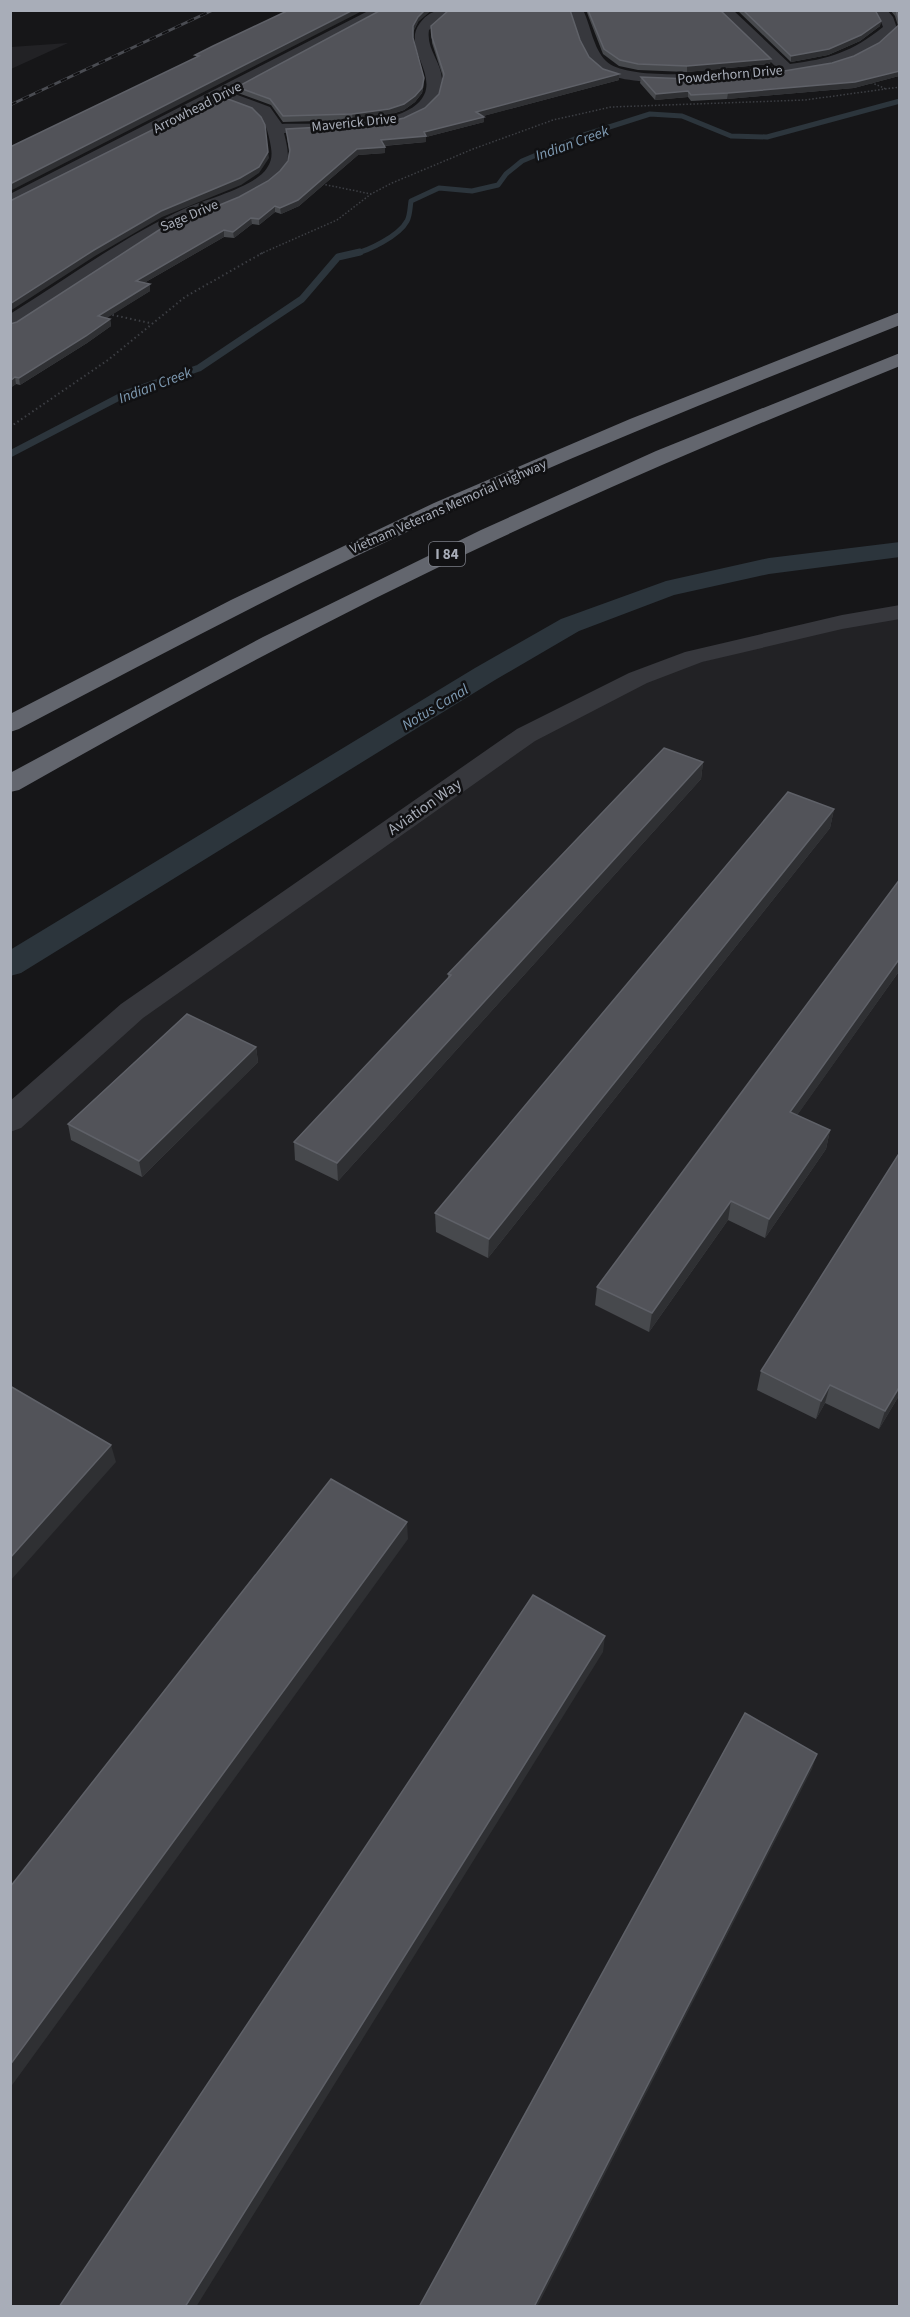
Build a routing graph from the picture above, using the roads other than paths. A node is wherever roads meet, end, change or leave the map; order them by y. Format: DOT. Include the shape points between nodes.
graph roads {
  1 [pos="382,10"];
  2 [pos="445,10"];
  3 [pos="576,10"];
  4 [pos="724,10"];
  5 [pos="878,10"];
  6 [pos="786,69"];
  7 [pos="222,94"];
  8 [pos="276,129"];
  9 [pos="10,201"];
  10 [pos="900,318"];
  11 [pos="10,323"];
  12 [pos="900,358"];
  13 [pos="900,612"];
  14 [pos="10,724"];
  15 [pos="10,784"];
  16 [pos="10,1120"];
  1 -- 7 [label="street, Arrowhead Drive"];
  2 -- 8 [label="street, Maverick Drive" via="421,32 420,45 436,79 431,96 420,109 400,119"];
  3 -- 6 [label="street, Powderhorn Drive" via="590,46 606,69 620,76 671,80"];
  4 -- 6 [label="street"];
  5 -- 6 [label="street, Powderhorn Drive" via="890,28 871,44 849,57"];
  7 -- 8 [label="street" via="264,110"];
  7 -- 9 [label="street, Arrowhead Drive"];
  8 -- 11 [label="street, Sage Drive" via="281,157 273,173 244,192 154,230"];
  10 -- 14 [label="highway, Vietnam Veterans Memorial Highway" via="609,434 379,536"];
  12 -- 15 [label="highway, I 84" via="702,438 430,562 159,701"];
  13 -- 16 [label="street, Aviation Way" via="821,626 694,657 638,678 526,735 132,1011"];
}
